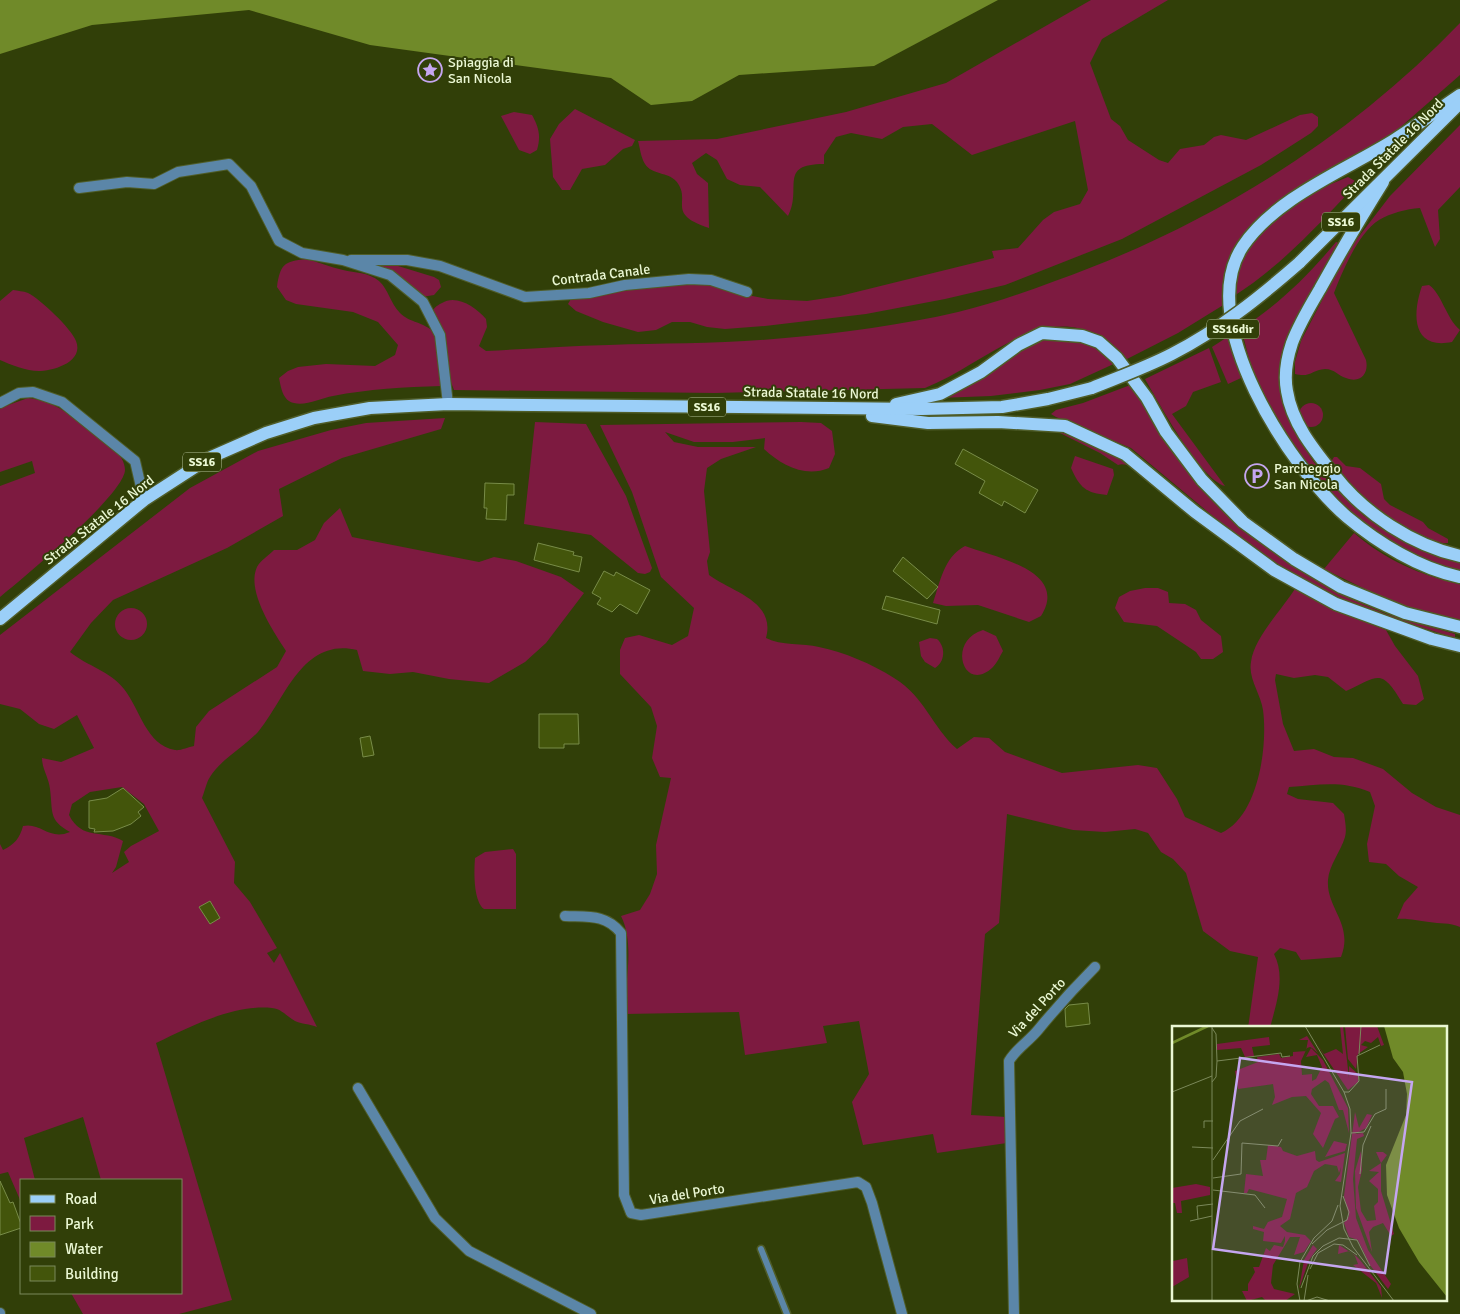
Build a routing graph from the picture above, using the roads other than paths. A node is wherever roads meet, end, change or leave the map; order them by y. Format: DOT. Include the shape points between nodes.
graph roads {
  1 [pos="1460,96"];
  2 [pos="1460,103"];
  3 [pos="1383,182"];
  4 [pos="79,188"];
  5 [pos="343,260"];
  6 [pos="747,292"];
  7 [pos="0,403"];
  8 [pos="448,404"];
  9 [pos="815,408"];
  10 [pos="873,409"];
  11 [pos="144,500"];
  12 [pos="1460,556"];
  13 [pos="1460,577"];
  14 [pos="0,619"];
  15 [pos="1460,627"];
  16 [pos="1460,646"];
  17 [pos="565,916"];
  18 [pos="1095,966"];
  19 [pos="358,1088"];
  20 [pos="761,1249"];
  21 [pos="591,1314"];
  22 [pos="787,1314"];
  23 [pos="902,1314"];
  24 [pos="1014,1314"];
  1 -- 13 [label="main road, SS16dir" via="1394,140 1289,202 1265,222 1243,246 1230,272 1228,296 1235,340 1250,380 1279,434 1323,494 1371,535 1409,558 1444,574"];
  2 -- 3 [label="main road, Strada Statale 16 Nord / SS16"];
  3 -- 10 [label="main road, Strada Statale 16 Nord / SS16, bridge" via="1300,263 1254,302 1171,354 1092,388 1048,400 1002,407"];
  3 -- 12 [label="main road" via="1292,342 1286,368 1286,391 1293,413 1310,444 1361,504 1380,520 1418,540"];
  4 -- 5 [label="street, Contrada Canale" via="127,182 154,184 178,172 229,164 251,186 279,241 302,253"];
  5 -- 6 [label="street, Contrada Canale" via="408,260 440,266 525,297 589,293 625,285 689,279 711,280"];
  5 -- 8 [label="street, Contrada Canale" via="390,275 423,302 440,335"];
  7 -- 11 [label="street" via="19,393 33,392 62,402 135,461"];
  8 -- 9 [label="main road, Strada Statale 16 Nord / SS16"];
  8 -- 11 [label="main road, Strada Statale 16 Nord / SS16" via="370,408 304,421 208,458"];
  9 -- 10 [label="main road, Strada Statale 16 Nord / SS16"];
  9 -- 16 [label="main road" via="928,423 998,422 1065,426 1125,454 1195,512 1282,574 1336,604"];
  10 -- 15 [label="main road" via="940,394 1042,333 1082,336 1099,342 1127,371 1202,480 1243,522 1341,588 1405,613"];
  11 -- 14 [label="main road, Strada Statale 16 Nord / SS16"];
  17 -- 23 [label="street, Via del Porto" via="603,918 613,923 621,933 624,1195 631,1213 641,1215 858,1182 866,1186"];
  18 -- 24 [label="street, Via del Porto" via="1009,1062"];
  19 -- 21 [label="street" via="435,1218 451,1236 469,1251"];
  20 -- 22 [label="lane"];
}
